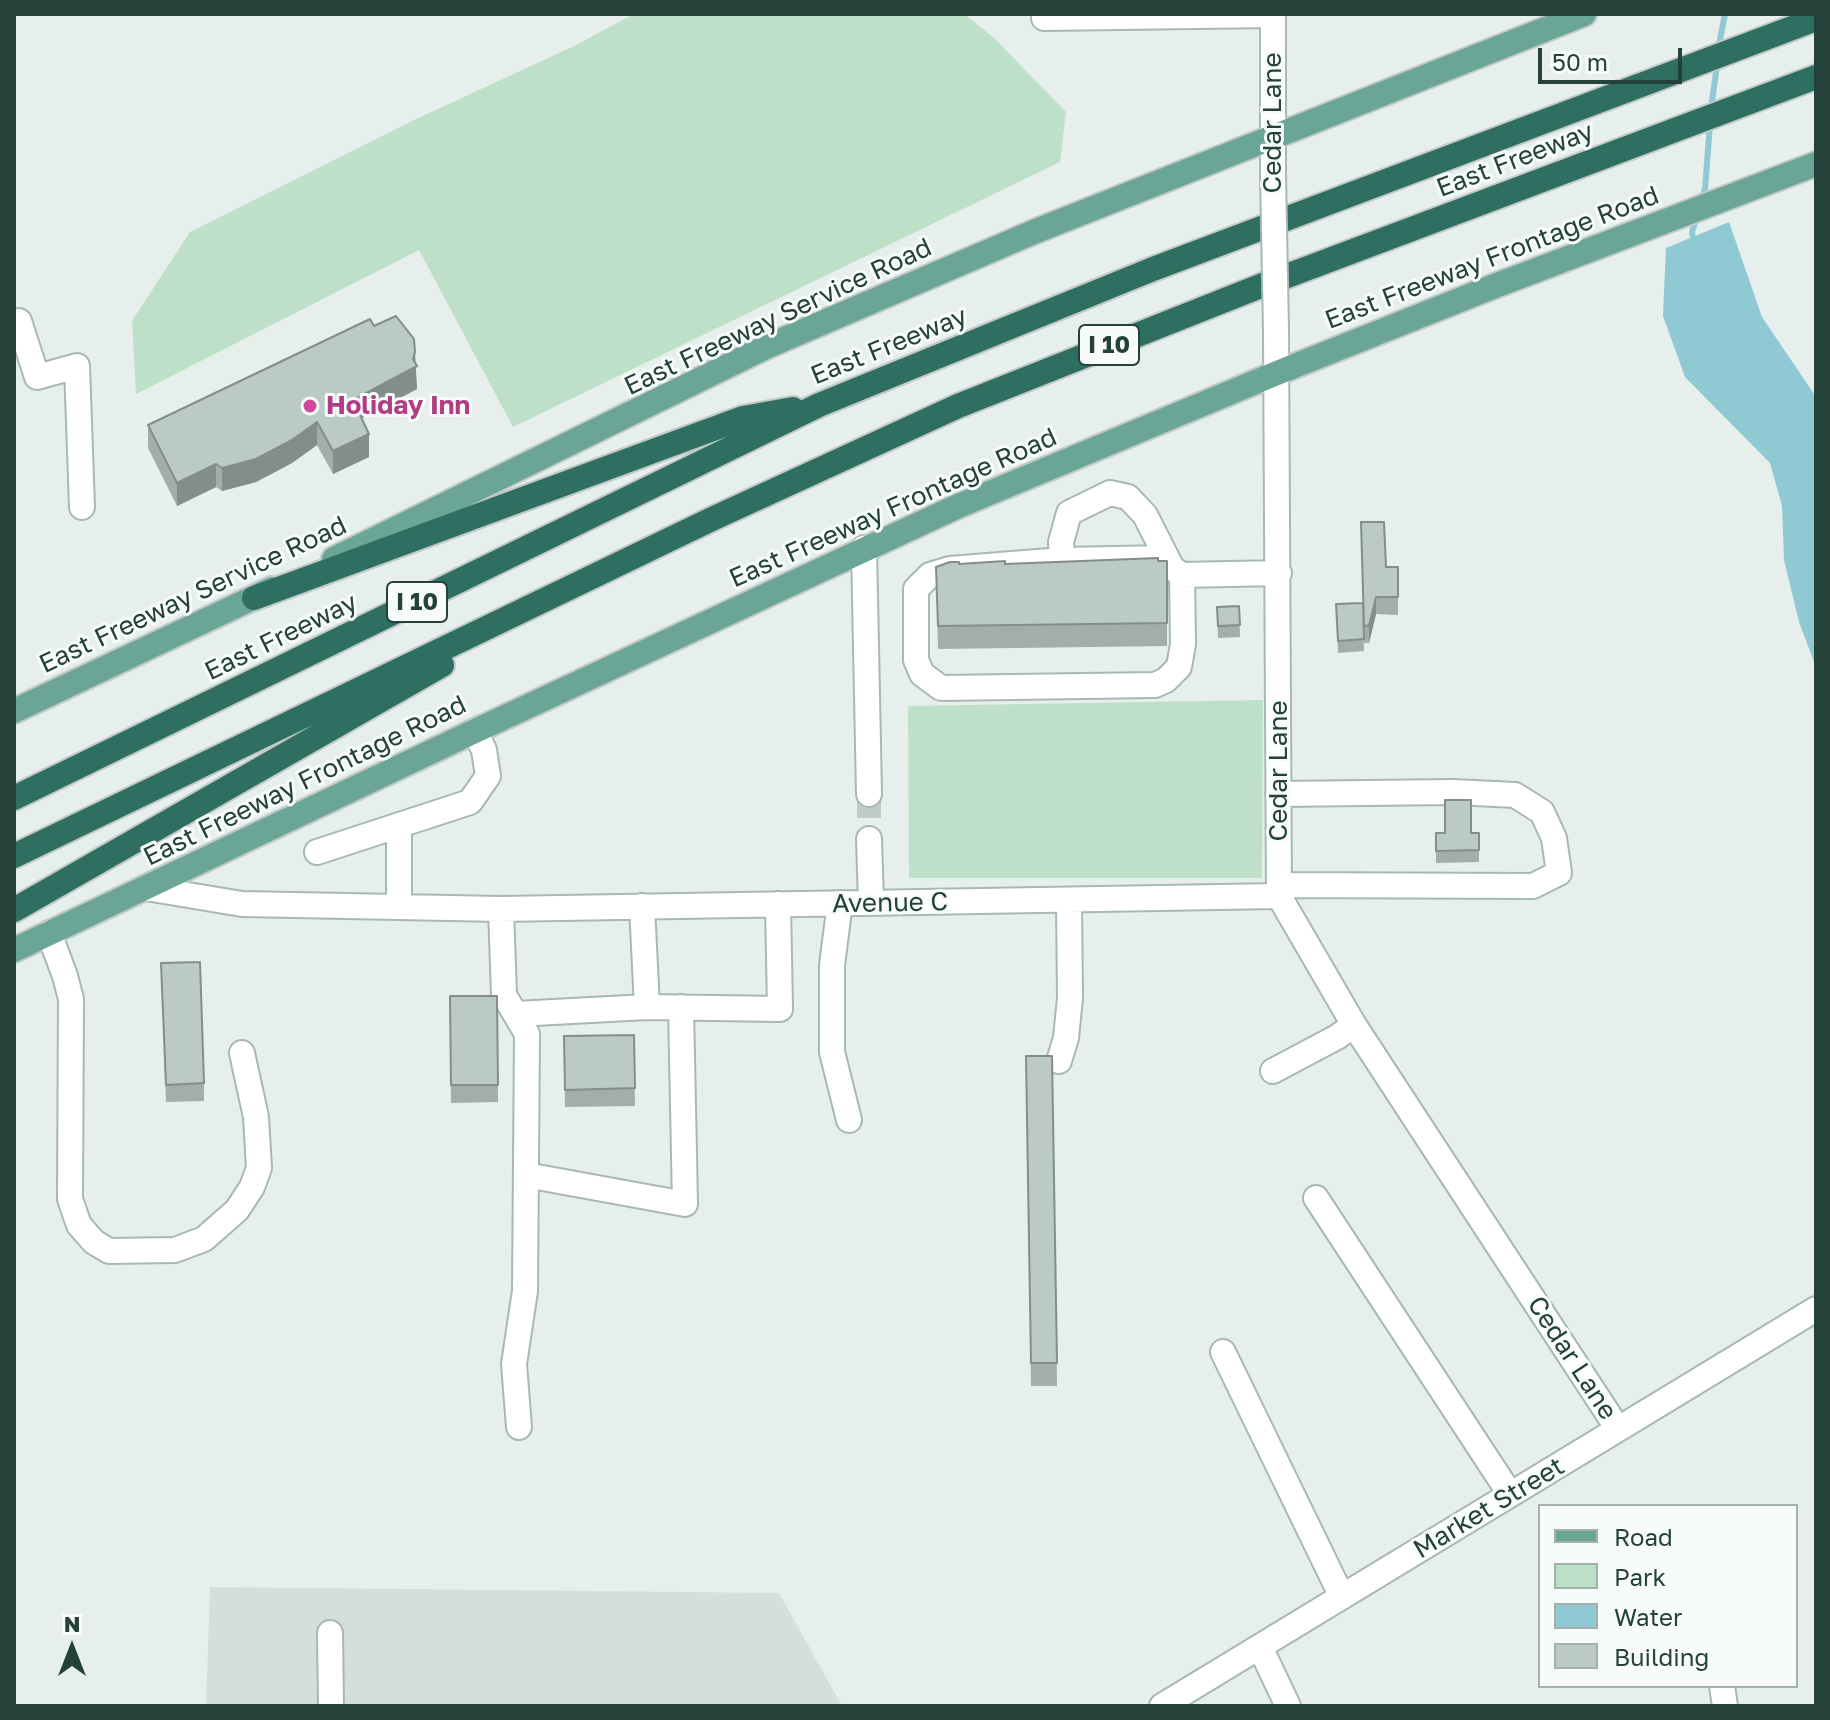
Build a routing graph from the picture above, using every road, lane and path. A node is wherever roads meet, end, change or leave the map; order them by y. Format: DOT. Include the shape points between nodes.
graph roads {
  1 [pos="1273,14"];
  2 [pos="1584,14"];
  3 [pos="1044,18"];
  4 [pos="1816,19"];
  5 [pos="1816,77"];
  6 [pos="1275,138"];
  7 [pos="1816,164"];
  8 [pos="14,322"];
  9 [pos="1277,373"];
  10 [pos="819,405"];
  11 [pos="82,507"];
  12 [pos="864,548"];
  13 [pos="1062,560"];
  14 [pos="1174,566"];
  15 [pos="1279,573"];
  16 [pos="589,578"];
  17 [pos="254,598"];
  18 [pos="14,711"];
  19 [pos="475,731"];
  20 [pos="869,794"];
  21 [pos="1278,794"];
  22 [pos="14,798"];
  23 [pos="399,825"];
  24 [pos="869,839"];
  25 [pos="317,852"];
  26 [pos="14,856"];
  27 [pos="146,888"];
  28 [pos="1279,890"];
  29 [pos="1069,900"];
  30 [pos="840,903"];
  31 [pos="871,903"];
  32 [pos="778,904"];
  33 [pos="642,906"];
  34 [pos="399,907"];
  35 [pos="501,909"];
  36 [pos="14,910"];
  37 [pos="49,933"];
  38 [pos="14,950"];
  39 [pos="647,1007"];
  40 [pos="681,1007"];
  41 [pos="516,1014"];
  42 [pos="1354,1025"];
  43 [pos="242,1053"];
  44 [pos="1059,1061"];
  45 [pos="1273,1071"];
  46 [pos="849,1120"];
  47 [pos="526,1175"];
  48 [pos="1316,1198"];
  49 [pos="1816,1309"];
  50 [pos="1223,1352"];
  51 [pos="519,1427"];
  52 [pos="1618,1429"];
  53 [pos="1510,1494"];
  54 [pos="1342,1597"];
  55 [pos="330,1633"];
  56 [pos="1260,1647"];
  57 [pos="331,1706"];
  58 [pos="1162,1706"];
  59 [pos="1288,1706"];
  1 -- 3 [label="street"];
  1 -- 6 [label="street, Cedar Lane"];
  2 -- 6 [label="main road, East Freeway Service Road"];
  4 -- 10 [label="highway, East Freeway / I 10" via="1153,269"];
  5 -- 16 [label="highway, East Freeway / I 10" via="958,406"];
  6 -- 9 [label="street, Cedar Lane, bridge"];
  6 -- 17 [label="main road, East Freeway Service Road" via="1036,231 766,347"];
  7 -- 9 [label="main road, East Freeway Frontage Road"];
  8 -- 11 [label="street" via="19,321 37,377 77,366"];
  9 -- 12 [label="main road, East Freeway Frontage Road"];
  9 -- 15 [label="street, Cedar Lane"];
  10 -- 17 [label="highway" via="743,418"];
  10 -- 22 [label="highway, East Freeway / I 10"];
  12 -- 19 [label="main road, East Freeway Frontage Road"];
  12 -- 20 [label="street"];
  13 -- 14 [label="street"];
  13 -- 14 [label="street" via="1069,513 1110,493 1128,497 1145,515"];
  13 -- 14 [label="street" via="930,575 916,589 916,660 922,674 941,688 1155,685 1179,667 1183,644"];
  14 -- 15 [label="street"];
  15 -- 21 [label="street, Cedar Lane"];
  16 -- 26 [label="highway, East Freeway / I 10"];
  16 -- 36 [label="highway"];
  17 -- 18 [label="main road, East Freeway Service Road"];
  19 -- 23 [label="street" via="488,776 470,802"];
  19 -- 27 [label="main road, East Freeway Frontage Road"];
  21 -- 28 [label="street, Cedar Lane"];
  21 -- 28 [label="street, Avenue C" via="1515,795 1542,812 1554,838 1559,873 1533,886"];
  23 -- 25 [label="street"];
  23 -- 34 [label="street"];
  24 -- 31 [label="street"];
  27 -- 34 [label="street, Avenue C" via="227,903"];
  27 -- 37 [label="main road, East Freeway Frontage Road"];
  28 -- 29 [label="street, Avenue C"];
  28 -- 42 [label="street, Cedar Lane"];
  29 -- 31 [label="street, Avenue C"];
  29 -- 44 [label="street" via="1070,998"];
  30 -- 31 [label="street, Avenue C"];
  30 -- 32 [label="street, Avenue C"];
  30 -- 46 [label="street" via="832,965 832,1052"];
  32 -- 33 [label="street, Avenue C"];
  32 -- 40 [label="street" via="780,1009"];
  33 -- 35 [label="street, Avenue C"];
  33 -- 39 [label="street"];
  34 -- 35 [label="street, Avenue C"];
  35 -- 41 [label="street" via="504,995"];
  37 -- 38 [label="main road, East Freeway Frontage Road"];
  37 -- 43 [label="street" via="71,999 70,1199 79,1225 94,1242 109,1251 175,1250 204,1239 237,1210 259,1168 256,1117"];
  39 -- 40 [label="street"];
  39 -- 41 [label="street"];
  40 -- 47 [label="street" via="685,1204"];
  41 -- 47 [label="street" via="527,1034"];
  42 -- 45 [label="street"];
  42 -- 52 [label="street, Cedar Lane"];
  47 -- 51 [label="street" via="525,1291 514,1364"];
  48 -- 53 [label="street"];
  49 -- 52 [label="street, Market Street"];
  50 -- 54 [label="street"];
  52 -- 53 [label="street, Market Street"];
  53 -- 54 [label="street, Market Street"];
  54 -- 56 [label="street, Market Street"];
  55 -- 57 [label="street"];
  56 -- 58 [label="street, Market Street"];
  56 -- 59 [label="street"];
}
